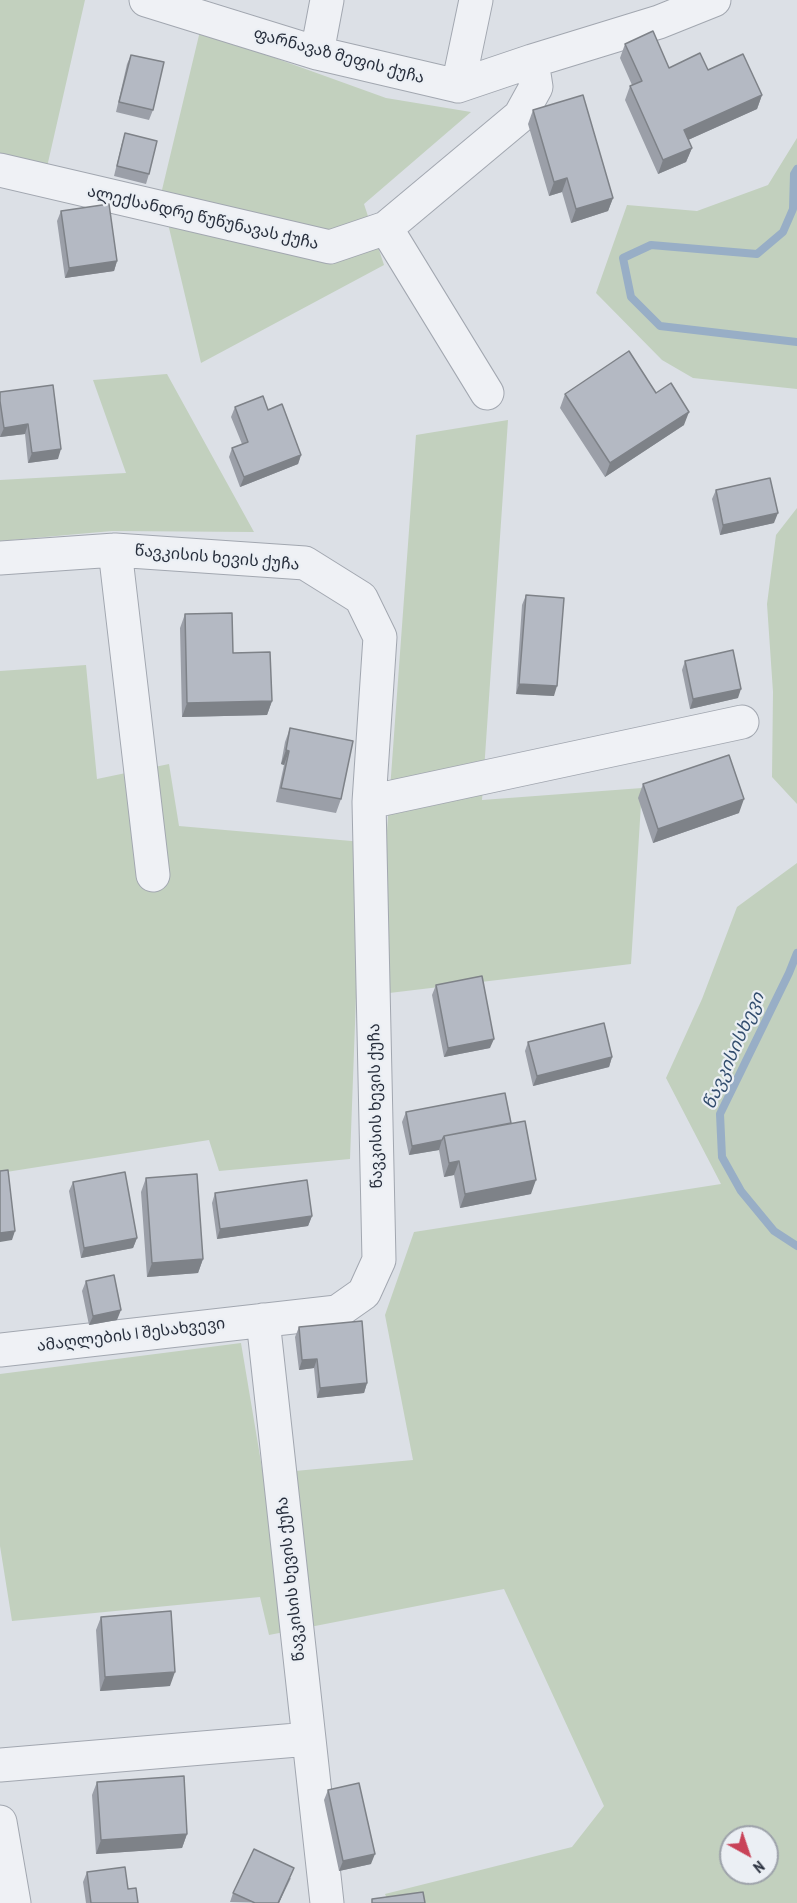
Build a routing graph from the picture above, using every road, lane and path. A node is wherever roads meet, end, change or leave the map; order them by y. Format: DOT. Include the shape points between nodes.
graph roads {
  1 [pos="146,0"];
  2 [pos="327,0"];
  3 [pos="476,0"];
  4 [pos="714,0"];
  5 [pos="317,52"];
  6 [pos="532,61"];
  7 [pos="458,87"];
  8 [pos="0,170"];
  9 [pos="386,228"];
  10 [pos="487,393"];
  11 [pos="115,550"];
  12 [pos="0,558"];
  13 [pos="742,722"];
  14 [pos="369,802"];
  15 [pos="153,875"];
  16 [pos="262,1320"];
  17 [pos="0,1350"];
  18 [pos="309,1739"];
  19 [pos="0,1765"];
  20 [pos="0,1822"];
  21 [pos="14,1903"];
  22 [pos="327,1903"];
  1 -- 5 [label="street, ფარნავაზ მეფის ქუჩა"];
  2 -- 5 [label="street"];
  3 -- 7 [label="street"];
  4 -- 6 [label="street" via="659,22"];
  5 -- 7 [label="street, ფარნავაზ მეფის ქუჩა"];
  6 -- 7 [label="street"];
  6 -- 9 [label="street, ალექსანდრე წუწუნავას ქუჩა" via="536,87 520,116"];
  8 -- 9 [label="street, ალექსანდრე წუწუნავას ქუჩა" via="330,247"];
  9 -- 10 [label="street"];
  11 -- 12 [label="street, წავკისის ხევის ქუჩა"];
  11 -- 14 [label="street, წავკისის ხევის ქუჩა" via="304,563 361,598 380,637"];
  11 -- 15 [label="street"];
  13 -- 14 [label="street"];
  14 -- 16 [label="street, წავკისის ხევის ქუჩა" via="379,1260 364,1293 337,1311"];
  16 -- 17 [label="street, ამაღლების I შესახვევი"];
  16 -- 18 [label="street, წავკისის ხევის ქუჩა"];
  18 -- 19 [label="street"];
  18 -- 22 [label="street, წავკისის ხევის ქუჩა"];
  20 -- 21 [label="street"];
}
